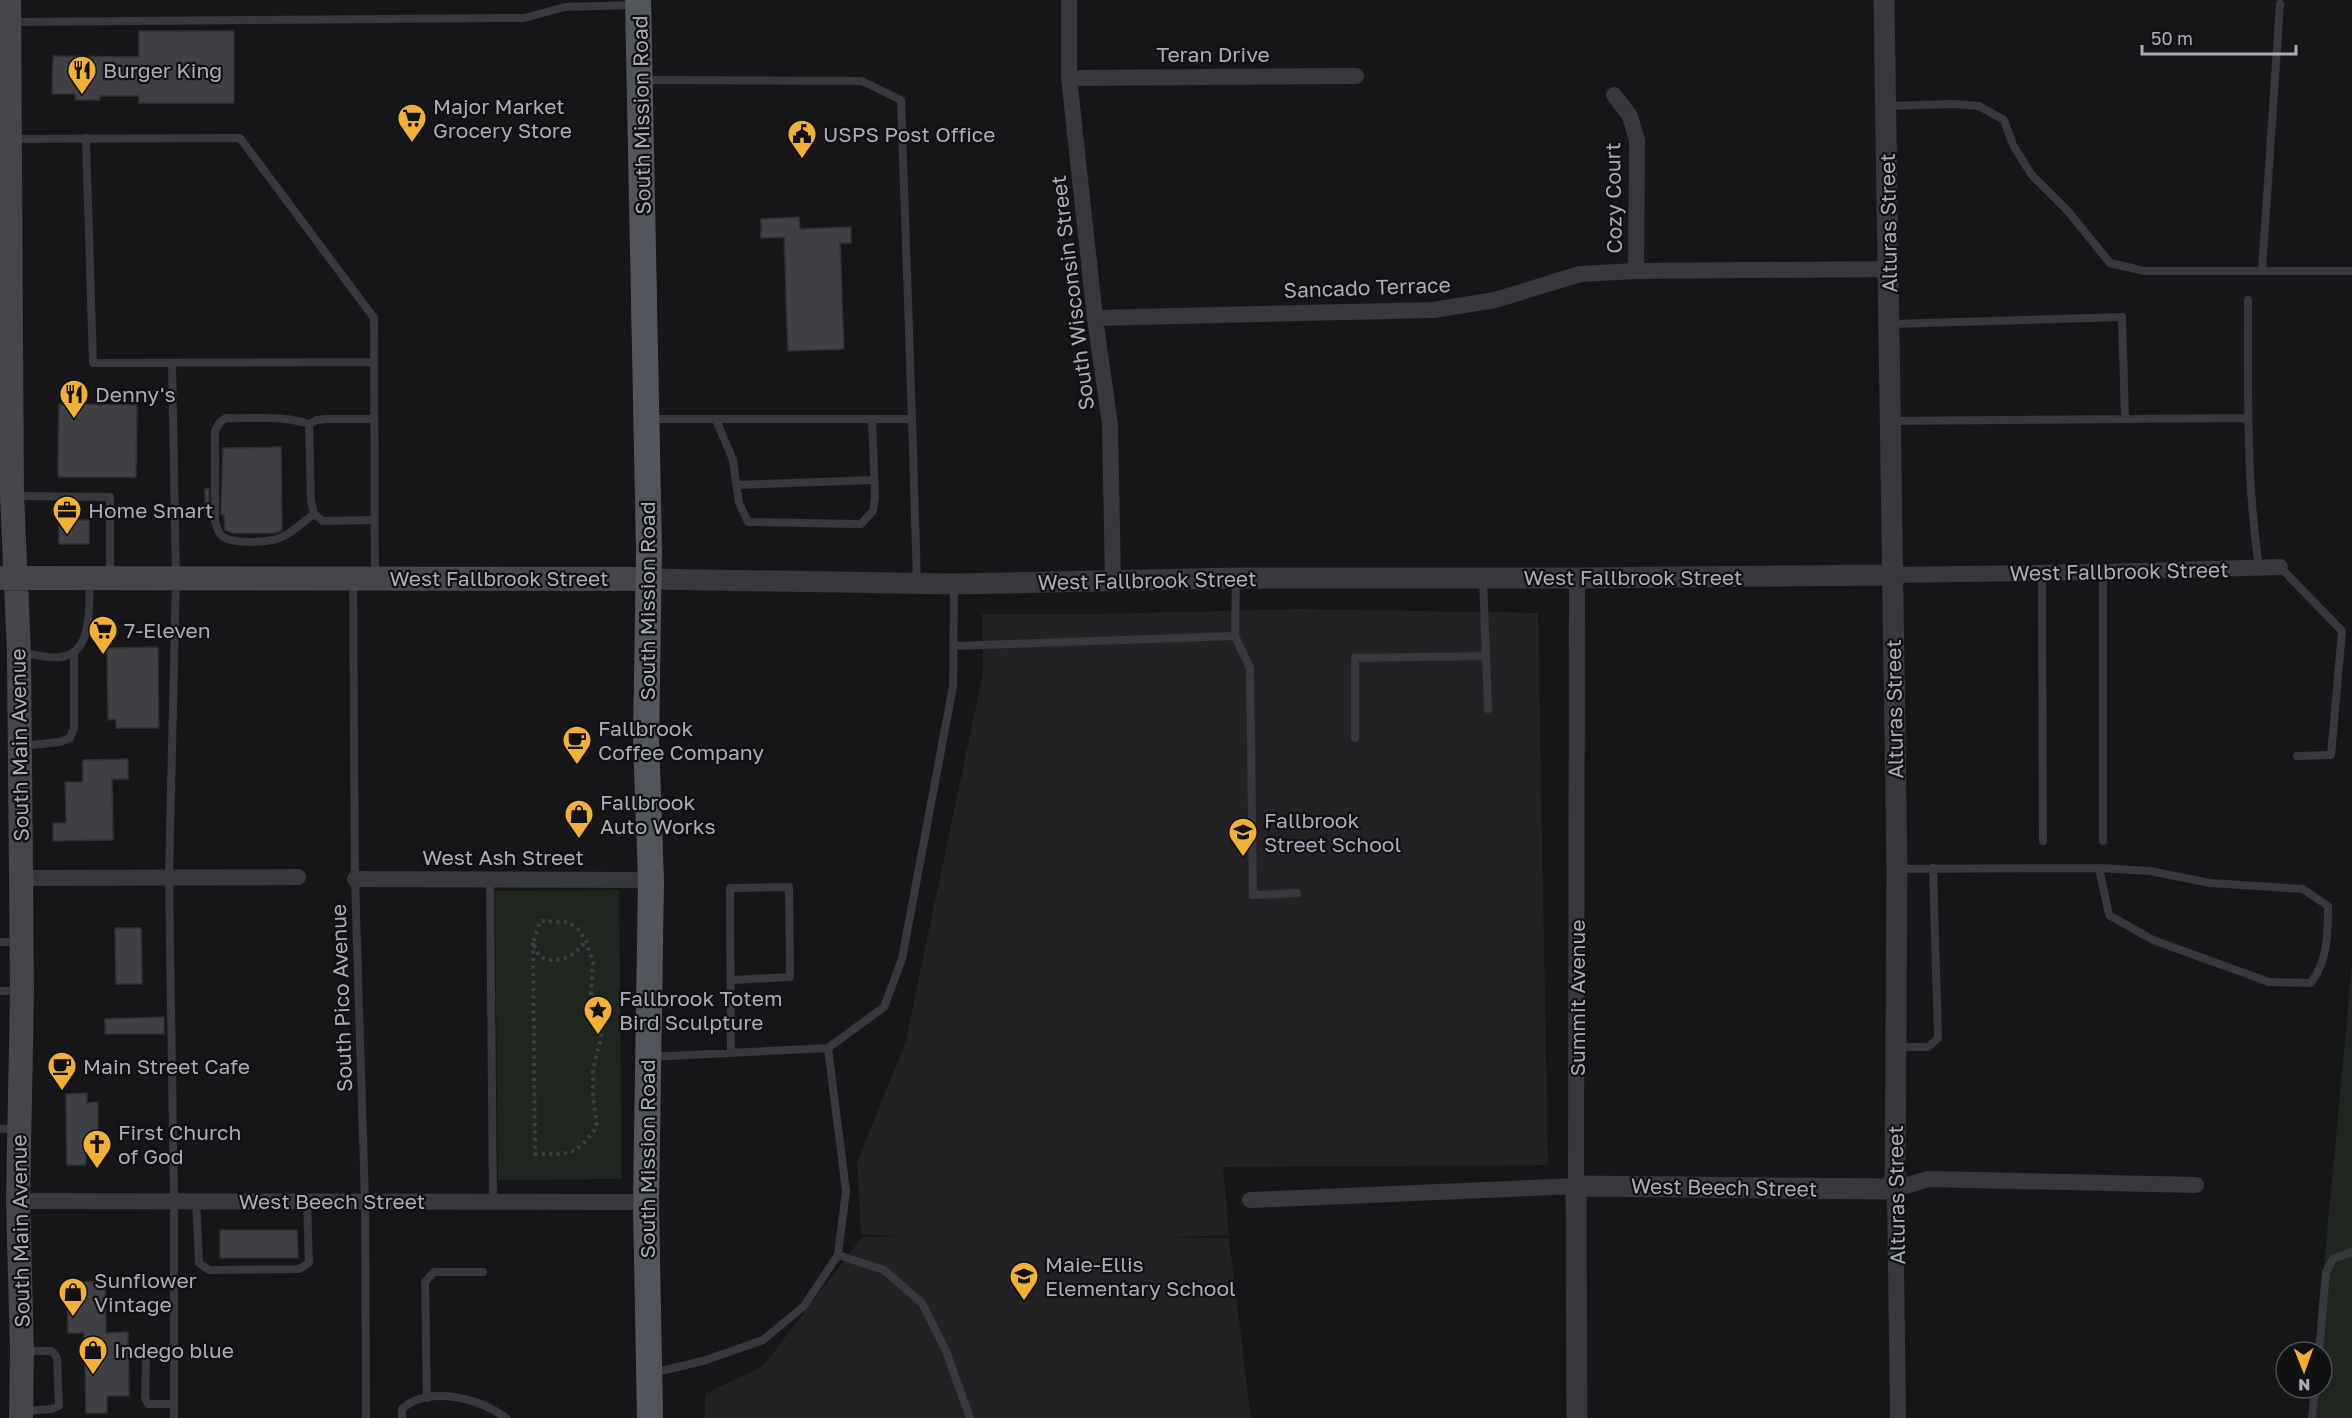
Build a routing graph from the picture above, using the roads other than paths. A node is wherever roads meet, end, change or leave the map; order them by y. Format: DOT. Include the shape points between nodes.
graph roads {
  1 [pos="1069,0"];
  2 [pos="1884,0"];
  3 [pos="638,2"];
  4 [pos="2280,4"];
  5 [pos="6,15"];
  6 [pos="1356,76"];
  7 [pos="1069,78"];
  8 [pos="640,80"];
  9 [pos="4,95"];
  10 [pos="1614,95"];
  11 [pos="1886,105"];
  12 [pos="86,138"];
  13 [pos="9,139"];
  14 [pos="5,269"];
  15 [pos="1889,269"];
  16 [pos="1636,271"];
  17 [pos="2262,271"];
  18 [pos="2352,271"];
  19 [pos="2248,300"];
  20 [pos="1095,318"];
  21 [pos="1890,324"];
  22 [pos="374,362"];
  23 [pos="172,363"];
  24 [pos="6,383"];
  25 [pos="2125,418"];
  26 [pos="2248,418"];
  27 [pos="374,419"];
  28 [pos="647,419"];
  29 [pos="872,419"];
  30 [pos="912,419"];
  31 [pos="716,420"];
  32 [pos="1891,421"];
  33 [pos="309,424"];
  34 [pos="6,427"];
  35 [pos="874,480"];
  36 [pos="736,485"];
  37 [pos="8,503"];
  38 [pos="314,514"];
  39 [pos="374,520"];
  40 [pos="2259,567"];
  41 [pos="2280,567"];
  42 [pos="2103,572"];
  43 [pos="2042,573"];
  44 [pos="1892,575"];
  45 [pos="7,578"];
  46 [pos="100,578"];
  47 [pos="176,578"];
  48 [pos="364,578"];
  49 [pos="1236,578"];
  50 [pos="1483,578"];
  51 [pos="1577,578"];
  52 [pos="648,579"];
  53 [pos="1113,581"];
  54 [pos="917,583"];
  55 [pos="954,584"];
  56 [pos="1235,636"];
  57 [pos="954,646"];
  58 [pos="19,652"];
  59 [pos="74,653"];
  60 [pos="1486,656"];
  61 [pos="1488,709"];
  62 [pos="1355,738"];
  63 [pos="20,746"];
  64 [pos="2297,756"];
  65 [pos="2043,841"];
  66 [pos="2103,841"];
  67 [pos="1933,868"];
  68 [pos="2099,868"];
  69 [pos="1897,869"];
  70 [pos="169,876"];
  71 [pos="298,877"];
  72 [pos="21,878"];
  73 [pos="355,879"];
  74 [pos="489,879"];
  75 [pos="651,880"];
  76 [pos="1297,893"];
  77 [pos="11,942"];
  78 [pos="732,980"];
  79 [pos="11,991"];
  80 [pos="1894,1047"];
  81 [pos="828,1048"];
  82 [pos="731,1053"];
  83 [pos="647,1057"];
  84 [pos="9,1129"];
  85 [pos="2196,1185"];
  86 [pos="1576,1186"];
  87 [pos="1895,1189"];
  88 [pos="174,1200"];
  89 [pos="196,1200"];
  90 [pos="1250,1200"];
  91 [pos="18,1201"];
  92 [pos="307,1201"];
  93 [pos="364,1201"];
  94 [pos="493,1201"];
  95 [pos="646,1202"];
  96 [pos="2352,1252"];
  97 [pos="838,1255"];
  98 [pos="483,1272"];
  99 [pos="2320,1340"];
  100 [pos="22,1351"];
  101 [pos="146,1360"];
  102 [pos="649,1374"];
  103 [pos="427,1398"];
  104 [pos="2314,1400"];
  105 [pos="174,1404"];
  106 [pos="21,1415"];
  107 [pos="174,1418"];
  108 [pos="366,1418"];
  109 [pos="402,1418"];
  110 [pos="506,1418"];
  111 [pos="650,1418"];
  112 [pos="970,1418"];
  113 [pos="1577,1418"];
  114 [pos="1898,1418"];
  115 [pos="2312,1418"];
  1 -- 7 [label="street, South Wisconsin Street"];
  2 -- 11 [label="street, Alturas Street"];
  3 -- 5 [label="lane" via="565,7 524,18"];
  3 -- 8 [label="main road, South Mission Road"];
  4 -- 17 [label="lane"];
  5 -- 9 [label="main road, South Main Avenue"];
  6 -- 7 [label="street, Teran Drive"];
  7 -- 20 [label="street, South Wisconsin Street"];
  8 -- 28 [label="main road, South Mission Road"];
  8 -- 30 [label="lane" via="862,81 901,100"];
  9 -- 13 [label="main road, South Main Avenue"];
  10 -- 16 [label="street, Cozy Court" via="1630,117 1637,140"];
  11 -- 15 [label="street, Alturas Street"];
  11 -- 17 [label="lane" via="1979,106 2004,120 2013,145 2031,174 2067,210 2110,263 2144,271"];
  12 -- 13 [label="lane"];
  12 -- 22 [label="lane, South Pico Avenue" via="240,138 374,318"];
  12 -- 23 [label="lane" via="93,363"];
  13 -- 14 [label="main road, South Main Avenue"];
  14 -- 24 [label="main road, South Main Avenue"];
  15 -- 16 [label="street, Sancado Terrace"];
  15 -- 21 [label="street, Alturas Street"];
  16 -- 20 [label="street, Sancado Terrace" via="1580,274 1495,300 1434,310"];
  17 -- 18 [label="lane"];
  19 -- 26 [label="lane"];
  20 -- 53 [label="street, South Wisconsin Street" via="1110,424"];
  21 -- 25 [label="lane" via="2122,317"];
  21 -- 32 [label="street, Alturas Street"];
  22 -- 23 [label="lane"];
  22 -- 27 [label="lane, South Pico Avenue"];
  23 -- 47 [label="lane"];
  24 -- 34 [label="main road, South Main Avenue"];
  25 -- 26 [label="lane"];
  25 -- 32 [label="lane"];
  26 -- 40 [label="lane" via="2253,530"];
  27 -- 33 [label="lane" via="325,419"];
  27 -- 39 [label="lane, South Pico Avenue"];
  28 -- 31 [label="lane"];
  28 -- 52 [label="main road, South Mission Road"];
  29 -- 30 [label="lane"];
  29 -- 31 [label="lane"];
  29 -- 35 [label="lane"];
  30 -- 54 [label="lane"];
  31 -- 36 [label="lane" via="733,460"];
  32 -- 44 [label="street, Alturas Street"];
  33 -- 38 [label="lane"];
  33 -- 38 [label="lane" via="278,419 226,418 220,422 215,431 215,522 219,534 226,538 241,542 274,541"];
  34 -- 37 [label="main road, South Main Avenue"];
  35 -- 36 [label="lane"];
  35 -- 36 [label="lane" via="873,511 861,524 748,522"];
  37 -- 45 [label="main road, South Main Avenue"];
  37 -- 46 [label="lane" via="110,497"];
  38 -- 39 [label="lane" via="323,521"];
  39 -- 48 [label="lane, South Pico Avenue"];
  40 -- 41 [label="street, West Fallbrook Street"];
  40 -- 42 [label="street, West Fallbrook Street"];
  41 -- 64 [label="lane" via="2342,631 2331,755"];
  42 -- 43 [label="street, West Fallbrook Street"];
  42 -- 66 [label="lane"];
  43 -- 44 [label="street, West Fallbrook Street"];
  43 -- 65 [label="lane"];
  44 -- 51 [label="street, West Fallbrook Street"];
  44 -- 69 [label="street, Alturas Street"];
  45 -- 46 [label="main road, West Fallbrook Street"];
  45 -- 58 [label="main road, South Main Avenue"];
  46 -- 47 [label="main road, West Fallbrook Street"];
  46 -- 59 [label="lane" via="82,644"];
  47 -- 48 [label="main road, West Fallbrook Street"];
  47 -- 70 [label="lane"];
  48 -- 52 [label="main road, West Fallbrook Street"];
  48 -- 73 [label="lane, South Pico Avenue"];
  49 -- 50 [label="street, West Fallbrook Street"];
  49 -- 53 [label="street, West Fallbrook Street"];
  49 -- 56 [label="lane"];
  50 -- 51 [label="street, West Fallbrook Street"];
  50 -- 60 [label="lane"];
  51 -- 86 [label="street, Summit Avenue"];
  52 -- 54 [label="street, West Fallbrook Street"];
  52 -- 75 [label="main road, South Mission Road" via="646,741"];
  53 -- 55 [label="street, West Fallbrook Street"];
  54 -- 55 [label="street, West Fallbrook Street"];
  55 -- 57 [label="lane"];
  56 -- 57 [label="lane"];
  56 -- 76 [label="lane" via="1250,668 1254,894"];
  57 -- 81 [label="lane" via="953,686 902,959 885,1007"];
  58 -- 59 [label="lane" via="61,657"];
  58 -- 63 [label="main road, South Main Avenue"];
  59 -- 63 [label="lane" via="74,728 70,738"];
  60 -- 61 [label="lane"];
  60 -- 62 [label="lane" via="1355,658"];
  63 -- 72 [label="main road, South Main Avenue"];
  67 -- 68 [label="lane"];
  67 -- 69 [label="lane"];
  67 -- 80 [label="lane" via="1938,1038 1928,1047"];
  68 -- 68 [label="lane" via="2109,915 2153,940 2269,982 2311,983 2321,969 2328,939 2328,906 2303,889 2210,883 2150,871"];
  69 -- 80 [label="street, Alturas Street"];
  70 -- 71 [label="street"];
  70 -- 72 [label="street"];
  70 -- 88 [label="lane"];
  72 -- 77 [label="main road, South Main Avenue"];
  73 -- 74 [label="street, West Ash Street"];
  73 -- 93 [label="lane, South Pico Avenue"];
  74 -- 75 [label="street, West Ash Street"];
  74 -- 94 [label="lane"];
  75 -- 83 [label="main road, South Mission Road"];
  77 -- 79 [label="main road, South Main Avenue"];
  78 -- 78 [label="lane" via="790,978 789,887 730,888"];
  78 -- 82 [label="lane"];
  79 -- 84 [label="main road, South Main Avenue"];
  80 -- 87 [label="street, Alturas Street"];
  81 -- 82 [label="lane"];
  81 -- 97 [label="lane" via="846,1191"];
  82 -- 83 [label="lane"];
  83 -- 95 [label="main road, South Mission Road"];
  84 -- 91 [label="main road, South Main Avenue"];
  85 -- 87 [label="street, West Beech Street" via="1928,1179"];
  86 -- 87 [label="street, West Beech Street"];
  86 -- 90 [label="street, West Beech Street"];
  86 -- 113 [label="street, Summit Avenue"];
  87 -- 114 [label="street, Alturas Street"];
  88 -- 89 [label="street, West Beech Street"];
  88 -- 91 [label="street, West Beech Street"];
  88 -- 105 [label="lane"];
  89 -- 92 [label="street, West Beech Street"];
  89 -- 92 [label="lane" via="199,1263 209,1270 299,1269 309,1263"];
  91 -- 100 [label="main road, South Main Avenue"];
  92 -- 93 [label="street, West Beech Street"];
  93 -- 94 [label="street, West Beech Street"];
  93 -- 108 [label="lane, South Pico Avenue"];
  94 -- 95 [label="street, West Beech Street"];
  95 -- 102 [label="main road, South Mission Road"];
  96 -- 99 [label="lane" via="2333,1259 2326,1272"];
  97 -- 102 [label="lane" via="804,1306 763,1340"];
  97 -- 112 [label="lane" via="885,1270 922,1304 946,1351"];
  98 -- 103 [label="lane" via="434,1272 425,1282"];
  100 -- 106 [label="main road, South Main Avenue"];
  100 -- 106 [label="lane" via="52,1351 57,1358 59,1406"];
  101 -- 105 [label="lane" via="148,1404"];
  102 -- 111 [label="main road, South Mission Road"];
  103 -- 109 [label="lane" via="411,1401 402,1409"];
  103 -- 110 [label="lane" via="474,1400"];
  104 -- 115 [label="lane"];
  105 -- 107 [label="lane"];
}
